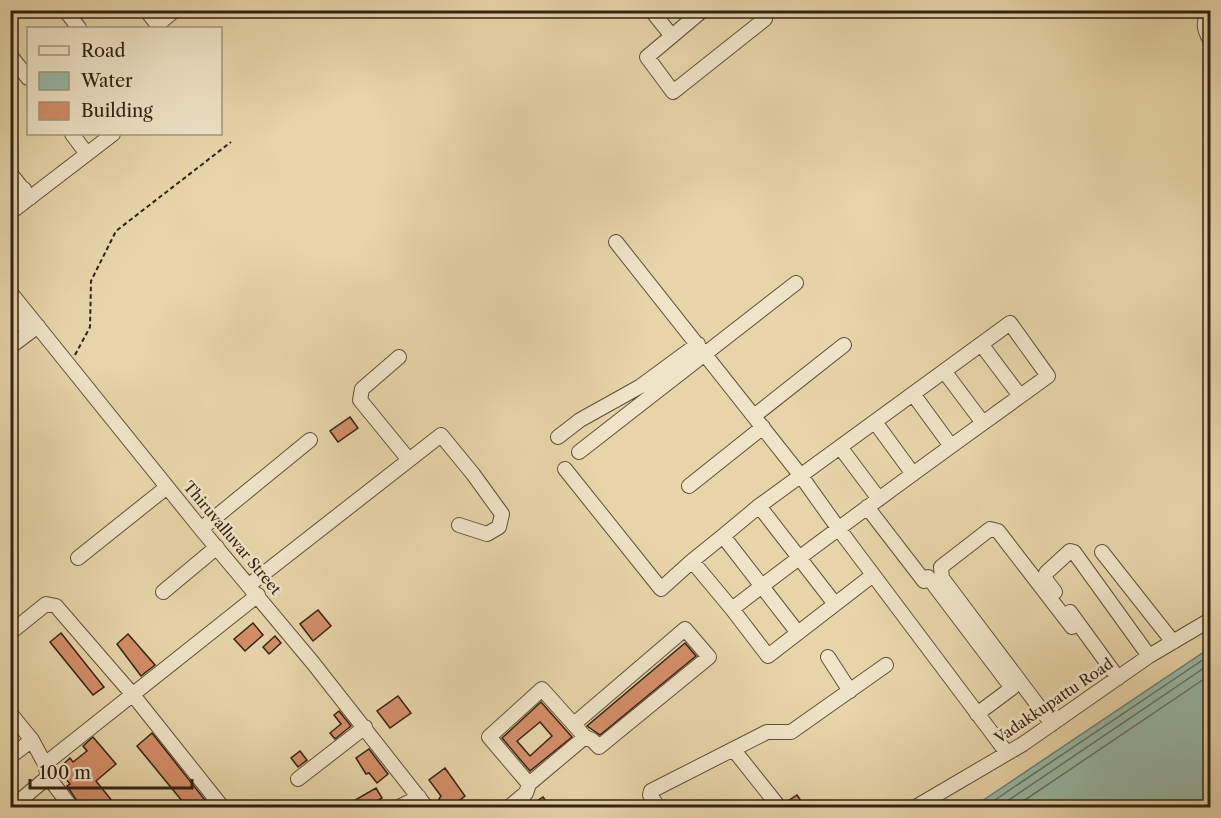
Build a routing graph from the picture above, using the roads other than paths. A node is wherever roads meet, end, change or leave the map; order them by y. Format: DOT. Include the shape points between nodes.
graph roads {
  1 [pos="65,10"];
  2 [pos="146,10"];
  3 [pos="175,10"];
  4 [pos="651,10"];
  5 [pos="703,10"];
  6 [pos="759,10"];
  7 [pos="1210,12"];
  8 [pos="78,27"];
  9 [pos="159,27"];
  10 [pos="671,35"];
  11 [pos="1210,40"];
  12 [pos="10,55"];
  13 [pos="27,77"];
  14 [pos="73,135"];
  15 [pos="112,135"];
  16 [pos="87,154"];
  17 [pos="12,176"];
  18 [pos="27,194"];
  19 [pos="10,200"];
  20 [pos="10,213"];
  21 [pos="616,242"];
  22 [pos="796,283"];
  23 [pos="10,292"];
  24 [pos="10,310"];
  25 [pos="34,329"];
  26 [pos="981,344"];
  27 [pos="843,345"];
  28 [pos="10,347"];
  29 [pos="701,349"];
  30 [pos="399,357"];
  31 [pos="944,371"];
  32 [pos="914,394"];
  33 [pos="1020,396"];
  34 [pos="759,421"];
  35 [pos="874,422"];
  36 [pos="983,423"];
  37 [pos="558,437"];
  38 [pos="310,440"];
  39 [pos="951,446"];
  40 [pos="840,447"];
  41 [pos="579,452"];
  42 [pos="409,460"];
  43 [pos="565,469"];
  44 [pos="913,474"];
  45 [pos="801,476"];
  46 [pos="689,486"];
  47 [pos="167,487"];
  48 [pos="879,499"];
  49 [pos="759,506"];
  50 [pos="867,507"];
  51 [pos="459,525"];
  52 [pos="838,528"];
  53 [pos="201,529"];
  54 [pos="723,536"];
  55 [pos="217,547"];
  56 [pos="1102,552"];
  57 [pos="78,558"];
  58 [pos="799,558"];
  59 [pos="692,561"];
  60 [pos="873,575"];
  61 [pos="761,586"];
  62 [pos="254,590"];
  63 [pos="163,592"];
  64 [pos="835,604"];
  65 [pos="732,609"];
  66 [pos="1210,620"];
  67 [pos="1072,627"];
  68 [pos="10,633"];
  69 [pos="798,633"];
  70 [pos="1173,642"];
  71 [pos="1149,656"];
  72 [pos="828,657"];
  73 [pos="886,665"];
  74 [pos="1118,678"];
  75 [pos="850,691"];
  76 [pos="133,695"];
  77 [pos="10,712"];
  78 [pos="977,714"];
  79 [pos="574,724"];
  80 [pos="1052,724"];
  81 [pos="365,728"];
  82 [pos="585,737"];
  83 [pos="32,740"];
  84 [pos="733,749"];
  85 [pos="1007,753"];
  86 [pos="10,758"];
  87 [pos="46,770"];
  88 [pos="298,779"];
  89 [pos="529,784"];
  90 [pos="423,802"];
  91 [pos="11,807"];
  92 [pos="72,807"];
  93 [pos="223,807"];
  94 [pos="397,807"];
  95 [pos="508,807"];
  96 [pos="659,807"];
  97 [pos="780,807"];
  98 [pos="914,807"];
  1 -- 8 [label="street"];
  2 -- 9 [label="street"];
  3 -- 9 [label="street"];
  4 -- 10 [label="street"];
  5 -- 10 [label="street"];
  6 -- 10 [label="street" via="765,19 673,92 647,57"];
  7 -- 11 [label="street" via="1204,24"];
  12 -- 13 [label="street"];
  14 -- 16 [label="street"];
  15 -- 16 [label="street"];
  16 -- 18 [label="street"];
  17 -- 18 [label="street"];
  18 -- 19 [label="street"];
  18 -- 20 [label="street"];
  21 -- 29 [label="street"];
  22 -- 29 [label="street"];
  23 -- 25 [label="street, Thiruvalluvar Street"];
  24 -- 25 [label="street"];
  25 -- 28 [label="street"];
  25 -- 47 [label="street, Thiruvalluvar Street" via="70,365"];
  26 -- 31 [label="street"];
  26 -- 33 [label="street"];
  26 -- 33 [label="street" via="1010,323 1048,375"];
  27 -- 34 [label="street"];
  29 -- 34 [label="street"];
  29 -- 37 [label="street"];
  29 -- 41 [label="street"];
  30 -- 42 [label="street" via="362,389 360,400"];
  31 -- 32 [label="street"];
  31 -- 36 [label="street"];
  32 -- 35 [label="street"];
  32 -- 39 [label="street"];
  33 -- 36 [label="street"];
  34 -- 45 [label="street"];
  34 -- 46 [label="street"];
  35 -- 40 [label="street"];
  35 -- 44 [label="street"];
  36 -- 39 [label="street"];
  38 -- 53 [label="street"];
  39 -- 44 [label="street"];
  40 -- 45 [label="street"];
  40 -- 48 [label="street"];
  42 -- 51 [label="street" via="441,435 502,514 499,527 487,534"];
  42 -- 62 [label="street"];
  43 -- 59 [label="street" via="661,589"];
  44 -- 48 [label="street"];
  45 -- 49 [label="street"];
  45 -- 52 [label="street"];
  47 -- 53 [label="street, Thiruvalluvar Street"];
  47 -- 57 [label="street"];
  48 -- 50 [label="street"];
  49 -- 54 [label="street"];
  49 -- 58 [label="street"];
  50 -- 52 [label="street"];
  50 -- 78 [label="street" via="924,581 928,577 1012,688"];
  52 -- 58 [label="street"];
  52 -- 60 [label="street"];
  53 -- 55 [label="street, Thiruvalluvar Street"];
  54 -- 59 [label="street"];
  54 -- 61 [label="street"];
  55 -- 62 [label="street, Thiruvalluvar Street"];
  55 -- 63 [label="street"];
  56 -- 70 [label="street"];
  58 -- 61 [label="street"];
  58 -- 64 [label="street"];
  59 -- 65 [label="street"];
  60 -- 64 [label="street"];
  60 -- 78 [label="street"];
  61 -- 65 [label="street"];
  61 -- 69 [label="street"];
  62 -- 76 [label="street"];
  62 -- 81 [label="street, Thiruvalluvar Street"];
  64 -- 69 [label="street"];
  65 -- 69 [label="street" via="768,656"];
  66 -- 70 [label="street, Vadakkupattu Road"];
  67 -- 80 [label="street" via="994,529 941,567 942,578"];
  68 -- 76 [label="street" via="46,604 56,606"];
  70 -- 71 [label="street, Vadakkupattu Road"];
  71 -- 74 [label="street, Vadakkupattu Road"];
  71 -- 74 [label="street" via="1077,555 1070,551 1045,577"];
  72 -- 75 [label="street"];
  73 -- 75 [label="street"];
  74 -- 80 [label="street, Vadakkupattu Road"];
  75 -- 84 [label="street" via="791,732 767,732"];
  76 -- 87 [label="street"];
  76 -- 93 [label="street"];
  77 -- 83 [label="street"];
  78 -- 85 [label="street"];
  79 -- 82 [label="street"];
  79 -- 82 [label="street" via="685,629 709,657 599,747"];
  79 -- 89 [label="street" via="542,689 489,737"];
  80 -- 85 [label="street, Vadakkupattu Road"];
  81 -- 88 [label="street"];
  81 -- 90 [label="street, Thiruvalluvar Street"];
  82 -- 89 [label="street"];
  83 -- 86 [label="street"];
  83 -- 87 [label="street"];
  84 -- 96 [label="street" via="651,791"];
  84 -- 97 [label="street"];
  85 -- 98 [label="street, Vadakkupattu Road"];
  87 -- 91 [label="street"];
  87 -- 92 [label="street"];
  89 -- 95 [label="street" via="526,793"];
  90 -- 94 [label="street"];
}
